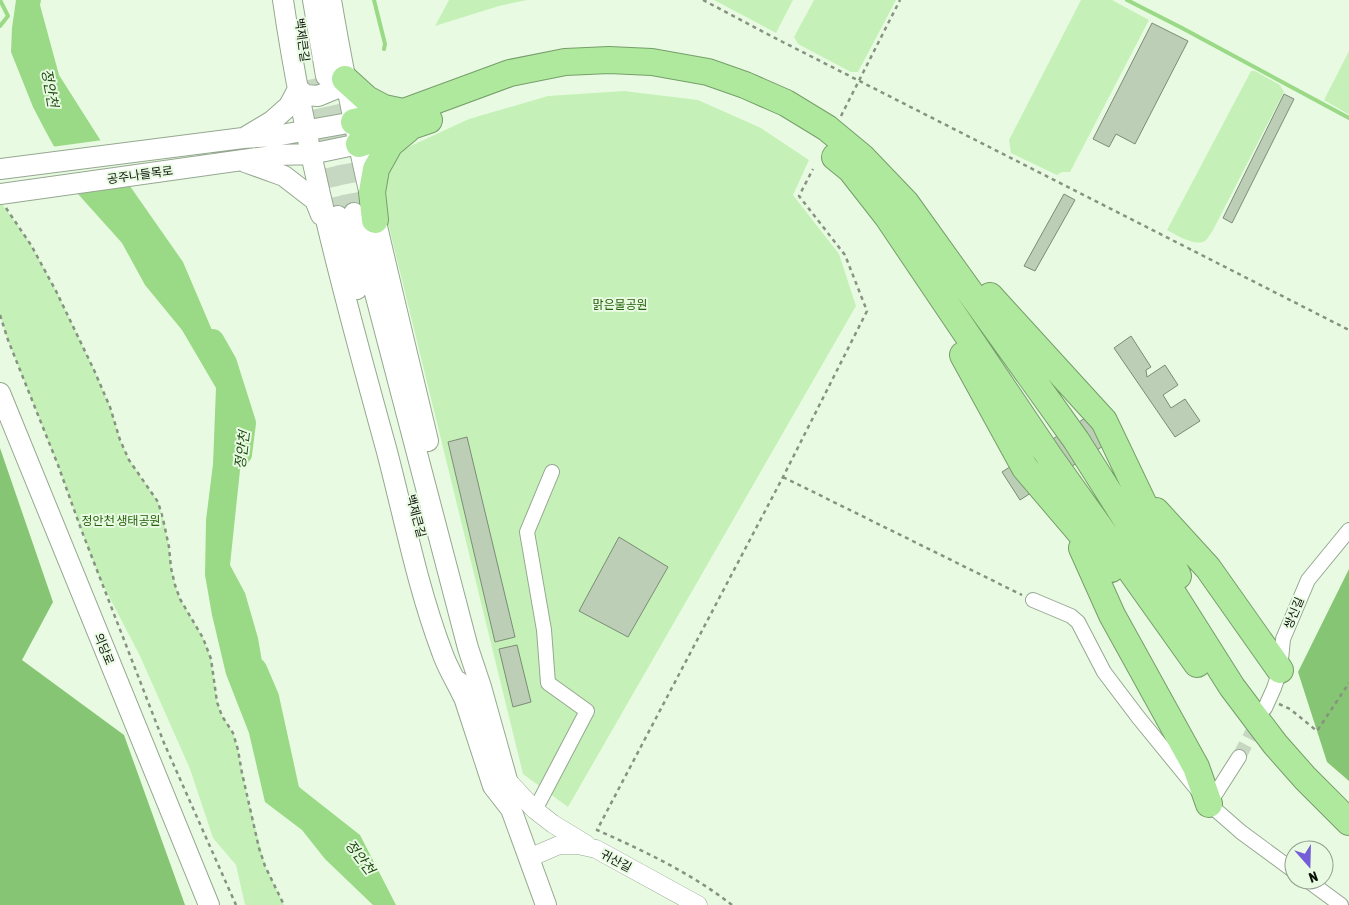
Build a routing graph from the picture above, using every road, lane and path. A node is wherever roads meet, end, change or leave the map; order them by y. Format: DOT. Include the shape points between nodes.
graph roads {
  1 [pos="283,0"];
  2 [pos="296,0"];
  3 [pos="313,0"];
  4 [pos="331,0"];
  5 [pos="704,0"];
  6 [pos="900,0"];
  7 [pos="858,80"];
  8 [pos="319,81"];
  9 [pos="840,117"];
  10 [pos="407,120"];
  11 [pos="306,131"];
  12 [pos="356,133"];
  13 [pos="275,137"];
  14 [pos="311,154"];
  15 [pos="243,161"];
  16 [pos="0,169"];
  17 [pos="813,169"];
  18 [pos="2,199"];
  19 [pos="897,210"];
  20 [pos="349,220"];
  21 [pos="0,316"];
  22 [pos="1349,330"];
  23 [pos="0,394"];
  24 [pos="552,472"];
  25 [pos="783,476"];
  26 [pos="1137,490"];
  27 [pos="1071,522"];
  28 [pos="1349,530"];
  29 [pos="1032,600"];
  30 [pos="1280,670"];
  31 [pos="1349,683"];
  32 [pos="1226,692"];
  33 [pos="1267,703"];
  34 [pos="1239,757"];
  35 [pos="507,780"];
  36 [pos="1209,804"];
  37 [pos="510,809"];
  38 [pos="535,810"];
  39 [pos="1349,822"];
  40 [pos="1349,839"];
  41 [pos="596,850"];
  42 [pos="529,858"];
  43 [pos="1284,864"];
  44 [pos="1321,890"];
  45 [pos="209,905"];
  46 [pos="236,905"];
  47 [pos="284,905"];
  48 [pos="546,905"];
  49 [pos="698,905"];
  50 [pos="732,905"];
  51 [pos="1341,905"];
  1 -- 8 [label="main road" via="288,39"];
  2 -- 8 [label="main road, 백제큰길"];
  3 -- 8 [label="main road, 백제큰길"];
  4 -- 8 [label="main road"];
  5 -- 7 [label="path"];
  6 -- 7 [label="path"];
  7 -- 9 [label="path"];
  7 -- 22 [label="path"];
  8 -- 10 [label="highway" via="367,99"];
  8 -- 11 [label="main road"];
  8 -- 12 [label="main road"];
  8 -- 13 [label="main road" via="289,106"];
  10 -- 12 [label="highway"];
  10 -- 19 [label="highway" via="510,73 565,62 652,62 708,72 745,84 786,103 827,128 862,157"];
  10 -- 20 [label="highway" via="376,169 372,192"];
  11 -- 12 [label="main road"];
  11 -- 13 [label="main road"];
  11 -- 14 [label="main road"];
  12 -- 14 [label="main road"];
  12 -- 20 [label="main road"];
  13 -- 14 [label="main road"];
  13 -- 15 [label="main road, 공주나들목로"];
  13 -- 16 [label="main road, 공주나들목로" via="243,138"];
  14 -- 20 [label="main road"];
  15 -- 18 [label="main road, 공주나들목로"];
  15 -- 20 [label="main road" via="284,176 314,200"];
  17 -- 25 [label="path" via="799,196 845,255 867,311"];
  18 -- 47 [label="path" via="56,291 110,407 129,460 158,502 175,585 211,659 217,702 238,750 259,848"];
  19 -- 26 [label="highway" via="1104,421"];
  19 -- 27 [label="highway" via="1025,468"];
  19 -- 32 [label="highway" via="1076,440"];
  20 -- 35 [label="main road, 백제큰길" via="435,470 468,593 481,687"];
  20 -- 37 [label="main road, 백제큰길" via="449,651 492,786"];
  21 -- 46 [label="path" via="164,743"];
  23 -- 45 [label="main road, 의당로"];
  24 -- 38 [label="street" via="527,532 544,630 548,683 587,711"];
  25 -- 29 [label="path"];
  25 -- 50 [label="path" via="597,830 644,850 713,890"];
  26 -- 30 [label="highway" via="1208,568"];
  26 -- 32 [label="highway"];
  27 -- 32 [label="highway"];
  27 -- 36 [label="highway" via="1112,615 1196,767"];
  28 -- 30 [label="street, 쌍신길" via="1308,580 1283,639"];
  29 -- 36 [label="street" via="1078,622 1104,672"];
  30 -- 33 [label="street, 쌍신길"];
  31 -- 33 [label="path" via="1317,731 1290,709"];
  32 -- 39 [label="highway"];
  32 -- 40 [label="highway" via="1274,763"];
  34 -- 36 [label="street"];
  35 -- 37 [label="main road, 백제큰길"];
  35 -- 38 [label="street"];
  36 -- 43 [label="street"];
  37 -- 42 [label="main road, 백제큰길"];
  38 -- 41 [label="street"];
  41 -- 42 [label="street, 귀산길" via="578,845 559,846"];
  41 -- 49 [label="street, 귀산길"];
  42 -- 48 [label="main road, 백제큰길"];
  44 -- 51 [label="street"];
}
